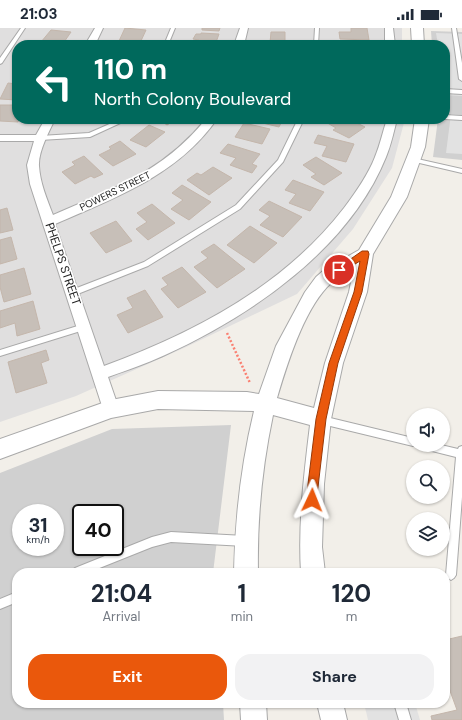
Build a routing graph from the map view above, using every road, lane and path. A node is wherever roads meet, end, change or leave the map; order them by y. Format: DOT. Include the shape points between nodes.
graph roads {
  1 [pos="23,28"];
  2 [pos="99,28"];
  3 [pos="173,28"];
  4 [pos="244,28"];
  5 [pos="317,28"];
  6 [pos="389,28"];
  7 [pos="417,28"];
  8 [pos="454,28"];
  9 [pos="15,40"];
  10 [pos="93,40"];
  11 [pos="168,40"];
  12 [pos="240,40"];
  13 [pos="316,40"];
  14 [pos="390,40"];
  15 [pos="418,40"];
  16 [pos="12,44"];
  17 [pos="0,62"];
  18 [pos="462,79"];
  19 [pos="450,91"];
  20 [pos="462,92"];
  21 [pos="450,117"];
  22 [pos="462,118"];
  23 [pos="47,124"];
  24 [pos="115,124"];
  25 [pos="208,124"];
  26 [pos="300,124"];
  27 [pos="391,124"];
  28 [pos="421,124"];
  29 [pos="0,138"];
  30 [pos="40,138"];
  31 [pos="414,160"];
  32 [pos="462,171"];
  33 [pos="48,222"];
  34 [pos="365,254"];
  35 [pos="72,293"];
  36 [pos="221,320"];
  37 [pos="84,327"];
  38 [pos="0,353"];
  39 [pos="100,374"];
  40 [pos="256,402"];
  41 [pos="111,409"];
  42 [pos="321,419"];
  43 [pos="406,440"];
  44 [pos="0,449"];
  45 [pos="450,450"];
  46 [pos="461,452"];
  47 [pos="246,541"];
  48 [pos="87,568"];
  49 [pos="246,568"];
  50 [pos="313,568"];
  51 [pos="451,574"];
  52 [pos="12,599"];
  53 [pos="0,604"];
  54 [pos="253,708"];
  55 [pos="331,708"];
  56 [pos="401,708"];
  57 [pos="254,720"];
  58 [pos="334,720"];
  59 [pos="405,720"];
  1 -- 9 [label="lane"];
  2 -- 10 [label="street"];
  3 -- 11 [label="lane"];
  4 -- 12 [label="street"];
  5 -- 13 [label="lane"];
  6 -- 14 [label="street"];
  7 -- 15 [label="street"];
  8 -- 18 [label="lane"];
  16 -- 17 [label="lane"];
  19 -- 20 [label="lane"];
  21 -- 22 [label="lane"];
  23 -- 30 [label="street, PHELPS STREET"];
  24 -- 30 [label="lane" via="90,135"];
  25 -- 33 [label="street, POWERS STREET" via="176,156 145,178"];
  26 -- 35 [label="lane" via="281,161 238,207 146,264"];
  27 -- 36 [label="street" via="389,137 378,163 354,204 325,241 278,282"];
  28 -- 31 [label="street"];
  29 -- 30 [label="street"];
  30 -- 33 [label="street, PHELPS STREET" via="33,165"];
  31 -- 32 [label="lane"];
  31 -- 34 [label="street" via="399,197"];
  33 -- 35 [label="street, PHELPS STREET"];
  34 -- 40 [label="street" via="326,278 309,299 289,335 274,373"];
  34 -- 42 [label="street" via="358,292 334,363"];
  35 -- 37 [label="street, PHELPS STREET"];
  36 -- 39 [label="street" via="168,348"];
  36 -- 40 [label="path" via="251,385"];
  37 -- 38 [label="lane"];
  37 -- 39 [label="street, PHELPS STREET"];
  39 -- 41 [label="street, PHELPS STREET"];
  40 -- 41 [label="street" via="158,400"];
  40 -- 42 [label="street"];
  40 -- 47 [label="street"];
  41 -- 44 [label="street"];
  42 -- 43 [label="lane"];
  42 -- 50 [label="street" via="313,484"];
  45 -- 46 [label="lane"];
  46 -- 51 [label="lane"];
  47 -- 48 [label="lane" via="171,536"];
  47 -- 49 [label="street"];
  52 -- 53 [label="lane"];
  54 -- 57 [label="street"];
  55 -- 58 [label="street"];
  56 -- 59 [label="lane"];
}
